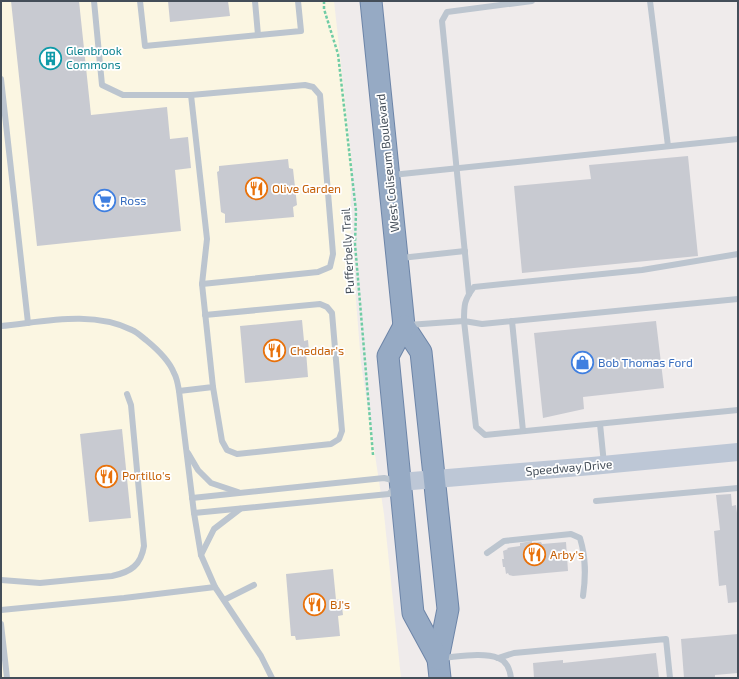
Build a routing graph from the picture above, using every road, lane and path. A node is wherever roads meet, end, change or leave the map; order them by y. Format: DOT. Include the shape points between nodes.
graph roads {
  1 [pos="94,1"];
  2 [pos="140,1"];
  3 [pos="255,1"];
  4 [pos="298,1"];
  5 [pos="324,1"];
  6 [pos="371,1"];
  7 [pos="532,1"];
  8 [pos="650,1"];
  9 [pos="258,35"];
  10 [pos="1,79"];
  11 [pos="191,95"];
  12 [pos="738,139"];
  13 [pos="668,146"];
  14 [pos="456,168"];
  15 [pos="389,175"];
  16 [pos="465,251"];
  17 [pos="738,254"];
  18 [pos="397,258"];
  19 [pos="202,284"];
  20 [pos="469,294"];
  21 [pos="738,299"];
  22 [pos="205,315"];
  23 [pos="464,321"];
  24 [pos="512,321"];
  25 [pos="28,323"];
  26 [pos="1,326"];
  27 [pos="404,326"];
  28 [pos="213,387"];
  29 [pos="179,391"];
  30 [pos="127,394"];
  31 [pos="738,410"];
  32 [pos="600,424"];
  33 [pos="523,431"];
  34 [pos="186,450"];
  35 [pos="738,452"];
  36 [pos="373,455"];
  37 [pos="604,465"];
  38 [pos="434,480"];
  39 [pos="400,482"];
  40 [pos="738,488"];
  41 [pos="242,493"];
  42 [pos="192,498"];
  43 [pos="596,501"];
  44 [pos="241,509"];
  45 [pos="194,513"];
  46 [pos="487,553"];
  47 [pos="201,556"];
  48 [pos="1,580"];
  49 [pos="254,585"];
  50 [pos="215,587"];
  51 [pos="583,596"];
  52 [pos="224,600"];
  53 [pos="1,610"];
  54 [pos="1,624"];
  55 [pos="498,658"];
  56 [pos="439,668"];
  57 [pos="7,678"];
  58 [pos="272,678"];
  59 [pos="511,678"];
  60 [pos="670,678"];
  1 -- 11 [label="lane" via="102,85 123,95"];
  2 -- 9 [label="lane" via="145,46"];
  3 -- 9 [label="lane"];
  4 -- 9 [label="lane" via="301,31"];
  5 -- 36 [label="path, Pufferbelly Trail" via="324,9 338,54 356,211 355,244"];
  6 -- 15 [label="highway, West Coliseum Boulevard"];
  7 -- 14 [label="lane" via="447,12 442,21"];
  8 -- 13 [label="lane"];
  10 -- 25 [label="lane"];
  11 -- 19 [label="lane" via="207,239"];
  11 -- 19 [label="lane" via="305,85 313,87 320,95 333,254 330,267 318,272"];
  12 -- 13 [label="lane"];
  13 -- 14 [label="lane"];
  14 -- 15 [label="lane"];
  14 -- 16 [label="lane"];
  15 -- 18 [label="highway, West Coliseum Boulevard"];
  16 -- 18 [label="lane"];
  16 -- 20 [label="lane"];
  17 -- 20 [label="lane" via="642,270 474,287"];
  18 -- 27 [label="highway, West Coliseum Boulevard"];
  19 -- 22 [label="lane"];
  20 -- 23 [label="lane" via="464,305"];
  21 -- 24 [label="lane"];
  22 -- 28 [label="lane"];
  22 -- 28 [label="lane" via="320,304 327,307 332,313 342,431 339,439 331,444 237,454 227,450 222,441"];
  23 -- 24 [label="lane" via="482,324"];
  23 -- 27 [label="lane"];
  23 -- 33 [label="lane" via="476,427 485,435"];
  24 -- 33 [label="lane"];
  25 -- 26 [label="lane"];
  25 -- 29 [label="lane" via="89,319 114,322 132,330 165,358 175,373"];
  27 -- 38 [label="highway, West Coliseum Boulevard" via="421,352"];
  27 -- 39 [label="highway" via="388,356"];
  28 -- 29 [label="lane"];
  29 -- 34 [label="lane"];
  30 -- 48 [label="lane" via="131,405 144,546 140,561 121,575 40,583"];
  31 -- 32 [label="lane"];
  32 -- 33 [label="lane"];
  32 -- 37 [label="lane"];
  34 -- 41 [label="lane" via="198,470 211,483"];
  34 -- 42 [label="lane"];
  35 -- 37 [label="main road, Speedway Drive"];
  37 -- 38 [label="main road, Speedway Drive"];
  38 -- 39 [label="main road, Speedway Drive"];
  38 -- 56 [label="highway, West Coliseum Boulevard" via="448,608"];
  39 -- 41 [label="lane" via="384,478"];
  39 -- 44 [label="lane" via="389,494"];
  39 -- 56 [label="highway" via="413,613"];
  40 -- 43 [label="lane"];
  41 -- 42 [label="lane"];
  42 -- 45 [label="lane"];
  44 -- 45 [label="lane"];
  44 -- 47 [label="lane" via="214,530"];
  45 -- 47 [label="lane"];
  46 -- 51 [label="lane" via="504,541 571,534 580,538 586,577"];
  47 -- 50 [label="lane"];
  49 -- 52 [label="lane"];
  50 -- 52 [label="lane"];
  50 -- 53 [label="lane"];
  52 -- 58 [label="lane" via="261,656"];
  54 -- 57 [label="lane"];
  55 -- 56 [label="lane" via="477,655"];
  55 -- 59 [label="lane" via="510,670"];
  55 -- 60 [label="lane" via="514,653 666,639"];
}
